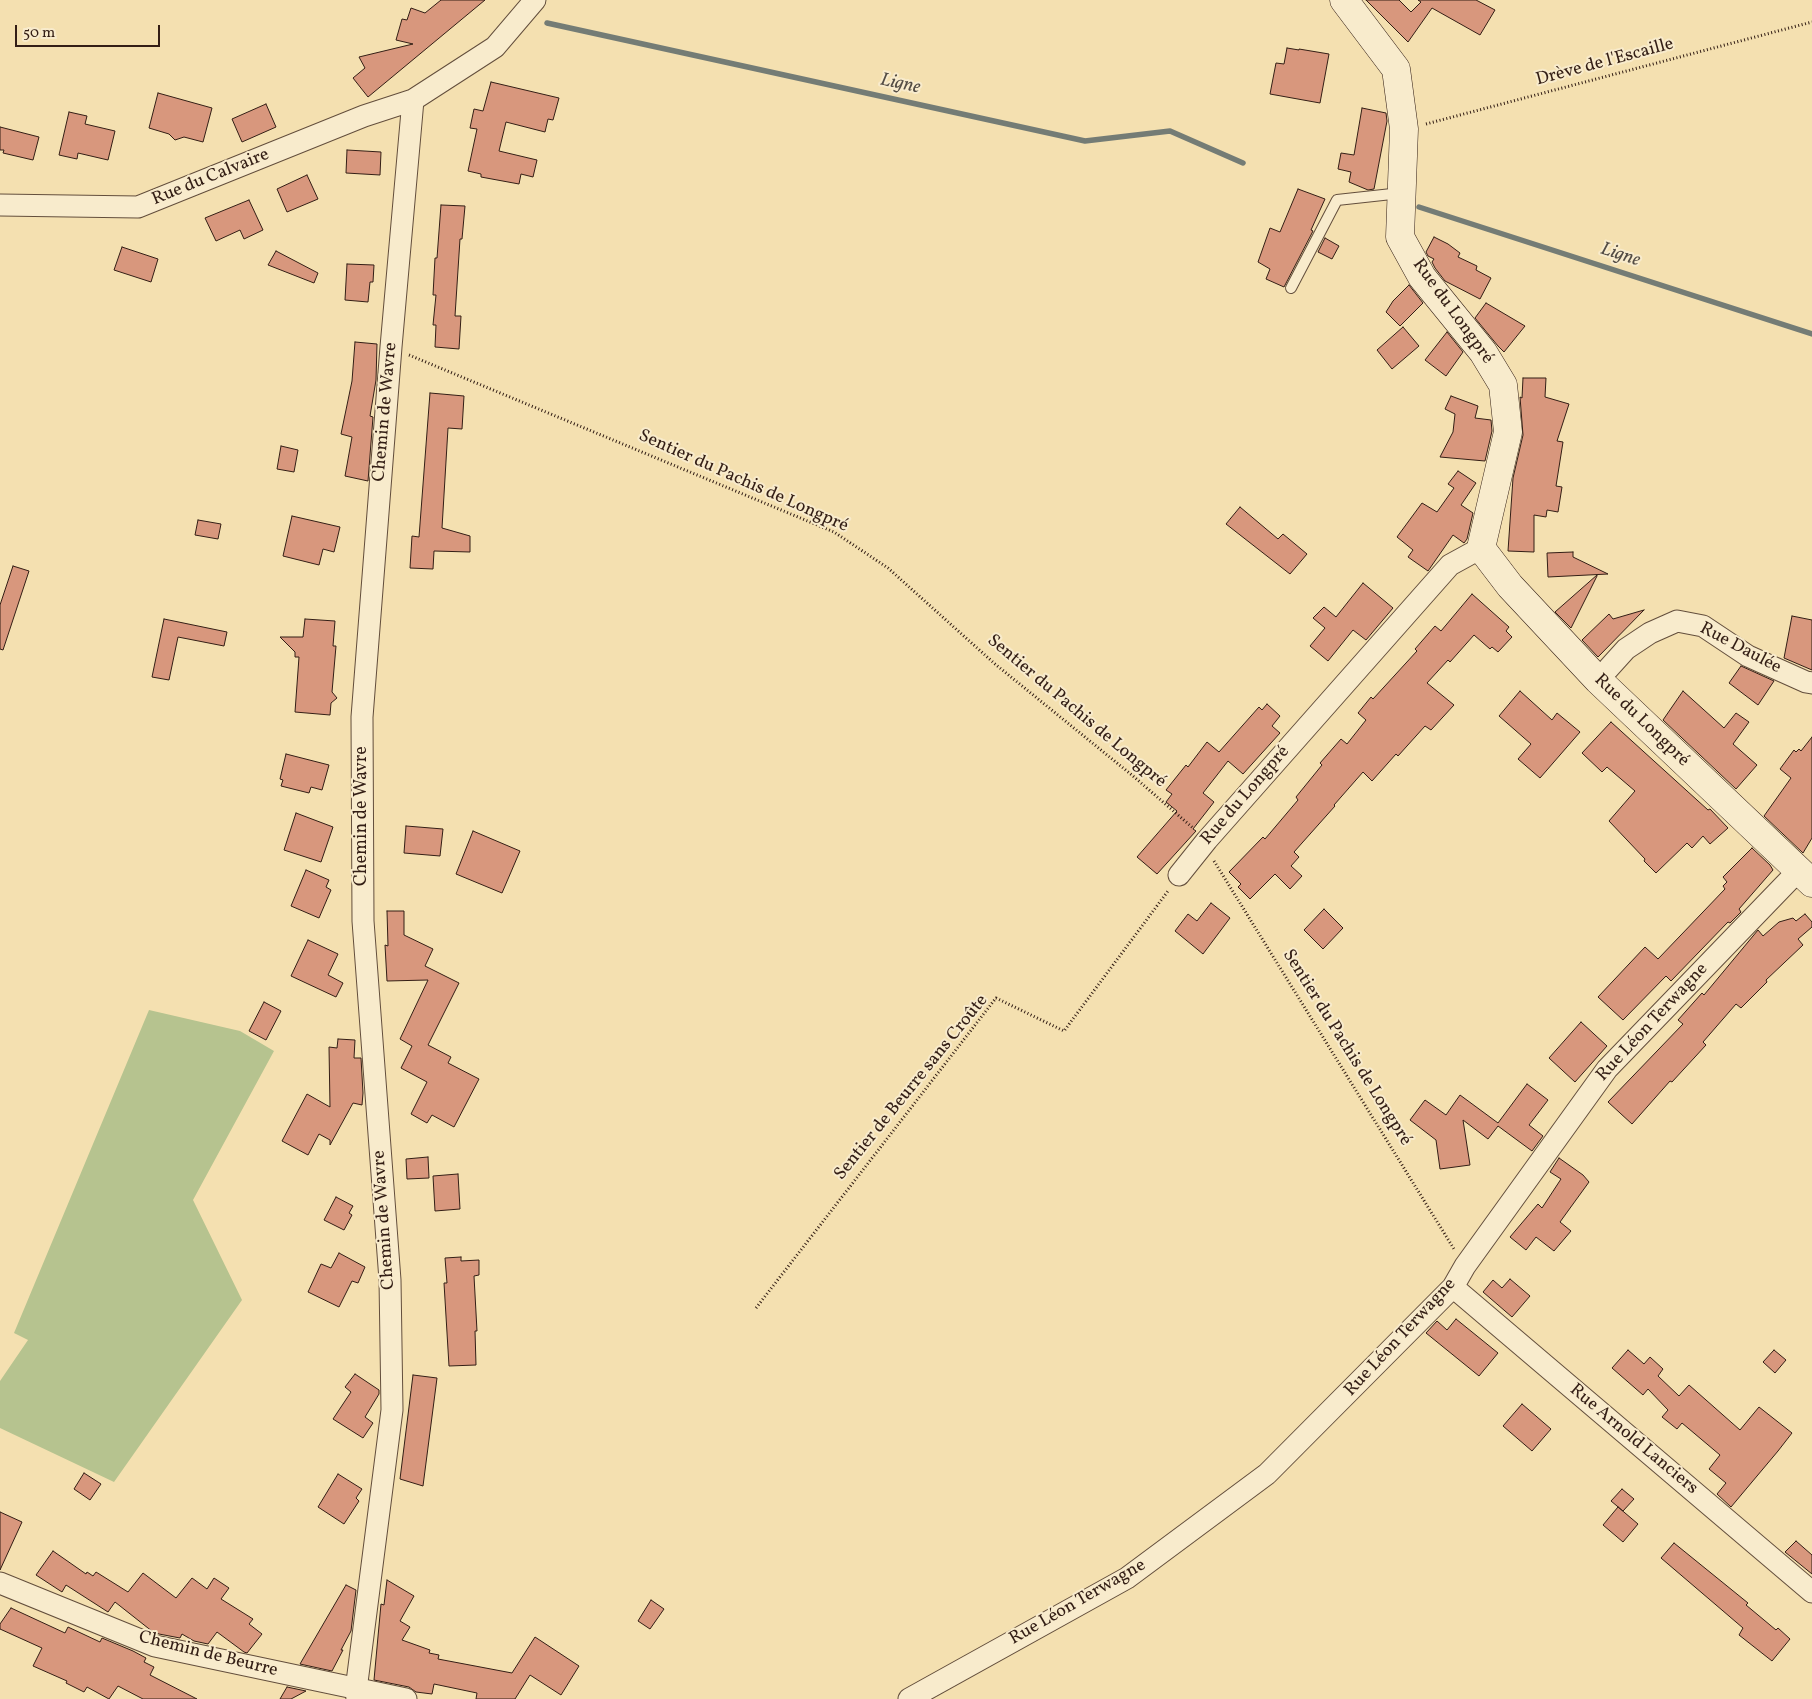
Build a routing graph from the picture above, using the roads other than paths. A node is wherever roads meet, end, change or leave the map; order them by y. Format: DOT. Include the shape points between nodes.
graph roads {
  1 [pos="535,0"];
  2 [pos="1344,0"];
  3 [pos="413,100"];
  4 [pos="1402,193"];
  5 [pos="0,205"];
  6 [pos="1291,288"];
  7 [pos="1482,548"];
  8 [pos="1598,680"];
  9 [pos="1812,683"];
  10 [pos="1180,875"];
  11 [pos="1805,877"];
  12 [pos="1454,1287"];
  13 [pos="0,1583"];
  14 [pos="1812,1592"];
  15 [pos="356,1694"];
  16 [pos="406,1699"];
  17 [pos="909,1699"];
  1 -- 3 [label="street" via="495,47"];
  2 -- 4 [label="street, Rue du Longpré" via="1396,69 1404,129"];
  3 -- 5 [label="street, Rue du Calvaire" via="364,116 138,207"];
  3 -- 15 [label="street, Chemin de Wavre" via="362,717 363,922 390,1280 392,1410"];
  4 -- 6 [label="lane" via="1337,200"];
  4 -- 7 [label="street, Rue du Longpré" via="1400,237 1422,277 1483,352 1503,385 1508,432"];
  7 -- 8 [label="street, Rue du Longpré" via="1510,586"];
  7 -- 10 [label="street, Rue du Longpré" via="1450,564 1205,842"];
  8 -- 9 [label="street, Rue Daulée" via="1626,649 1677,621 1703,626 1748,656"];
  8 -- 11 [label="street, Rue du Longpré"];
  11 -- 12 [label="street, Rue Léon Terwagne" via="1607,1069 1465,1266"];
  12 -- 14 [label="street, Rue Arnold Lanciers"];
  12 -- 17 [label="street, Rue Léon Terwagne" via="1260,1480 1128,1578"];
  13 -- 15 [label="street, Chemin de Beurre" via="155,1646"];
  15 -- 16 [label="street, Chemin de Beurre"];
}
